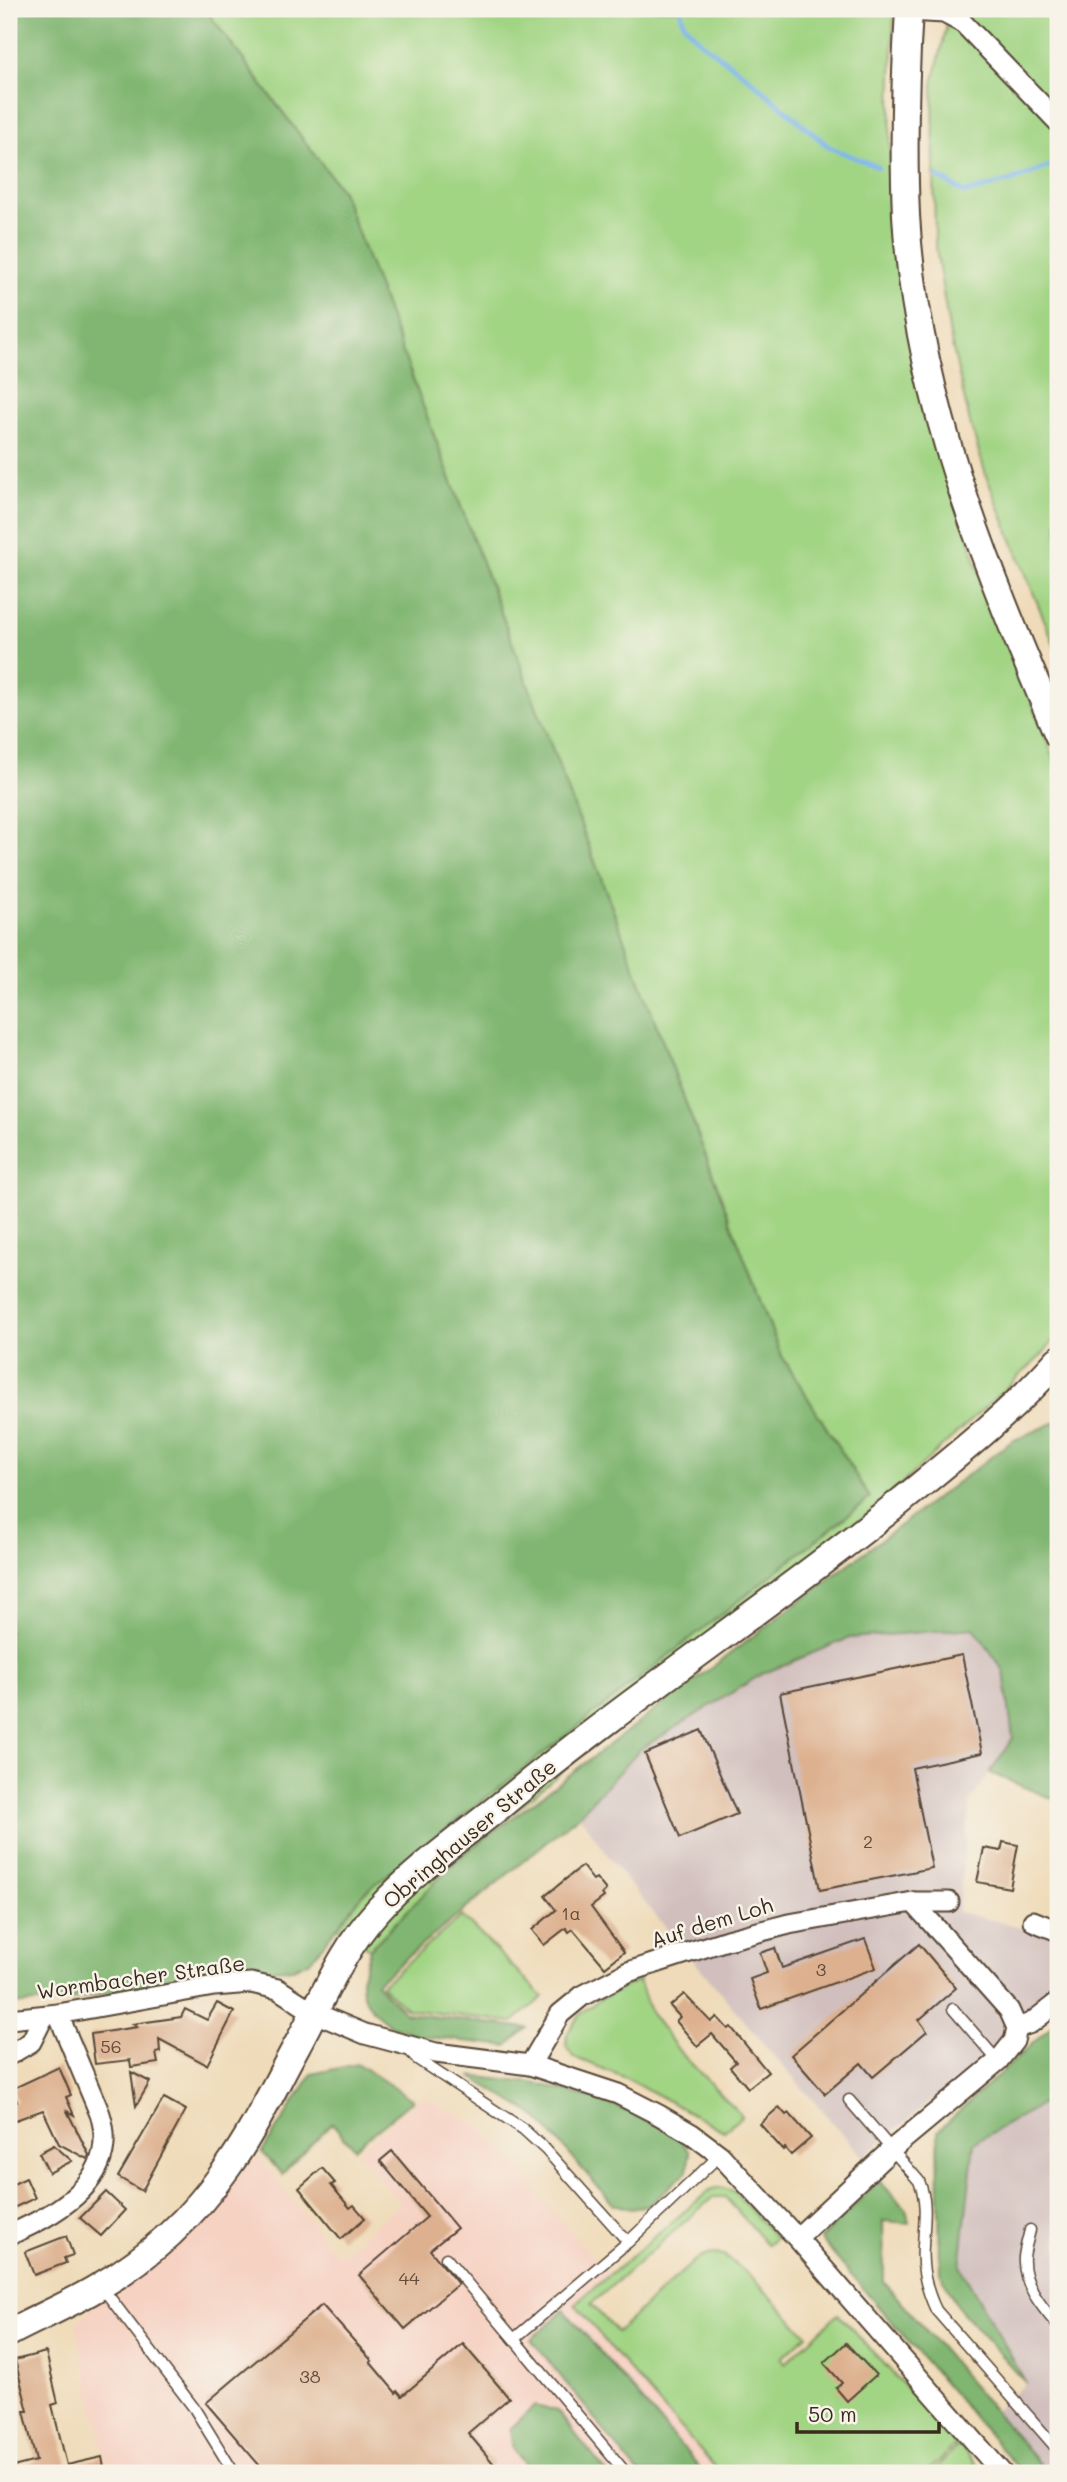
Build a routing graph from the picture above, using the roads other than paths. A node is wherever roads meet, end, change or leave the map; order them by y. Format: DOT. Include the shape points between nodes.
graph roads {
  1 [pos="909,10"];
  2 [pos="1058,122"];
  3 [pos="1058,735"];
  4 [pos="1058,1360"];
  5 [pos="913,1902"];
  6 [pos="949,1902"];
  7 [pos="1033,1921"];
  8 [pos="1058,1931"];
  9 [pos="1058,2002"];
  10 [pos="953,2009"];
  11 [pos="315,2013"];
  12 [pos="51,2015"];
  13 [pos="9,2019"];
  14 [pos="1017,2028"];
  15 [pos="404,2046"];
  16 [pos="9,2055"];
  17 [pos="998,2061"];
  18 [pos="530,2065"];
  19 [pos="849,2100"];
  20 [pos="891,2150"];
  21 [pos="720,2155"];
  22 [pos="1030,2230"];
  23 [pos="9,2235"];
  24 [pos="797,2238"];
  25 [pos="628,2242"];
  26 [pos="446,2258"];
  27 [pos="102,2286"];
  28 [pos="1058,2326"];
  29 [pos="9,2333"];
  30 [pos="515,2338"];
  31 [pos="1058,2451"];
  32 [pos="234,2473"];
  33 [pos="626,2473"];
  34 [pos="1002,2473"];
  1 -- 2 [label="street" via="944,13 963,23"];
  1 -- 3 [label="street" via="906,216 931,376 981,548"];
  4 -- 11 [label="street, Obringhauser Straße" via="987,1432 857,1536 531,1780 404,1885 356,1935"];
  5 -- 6 [label="street, Auf dem Loh"];
  5 -- 14 [label="street" via="1009,2010"];
  5 -- 18 [label="street, Auf dem Loh" via="789,1924 628,1972 582,1996 560,2014"];
  7 -- 8 [label="street"];
  9 -- 14 [label="street"];
  10 -- 17 [label="lane"];
  11 -- 12 [label="street, Wormbacher Straße" via="278,1989 251,1983"];
  11 -- 15 [label="street"];
  11 -- 27 [label="street, Obringhauser Straße" via="230,2165 153,2249"];
  12 -- 13 [label="street, Wormbacher Straße"];
  12 -- 16 [label="street" via="31,2042"];
  12 -- 23 [label="street" via="104,2127 104,2150 91,2177 65,2205"];
  14 -- 17 [label="street" via="1014,2042"];
  15 -- 18 [label="street"];
  15 -- 25 [label="lane" via="417,2060 523,2129"];
  17 -- 20 [label="street"];
  18 -- 21 [label="street" via="618,2094 670,2121"];
  19 -- 20 [label="lane"];
  20 -- 24 [label="street"];
  20 -- 31 [label="lane" via="919,2181 925,2195 924,2271 936,2310"];
  21 -- 24 [label="street"];
  21 -- 25 [label="lane"];
  22 -- 28 [label="lane" via="1024,2258 1029,2286"];
  24 -- 34 [label="street"];
  25 -- 30 [label="lane"];
  26 -- 30 [label="lane"];
  27 -- 29 [label="street, Obringhauser Straße"];
  27 -- 32 [label="lane" via="194,2408"];
  30 -- 33 [label="lane"];
}
